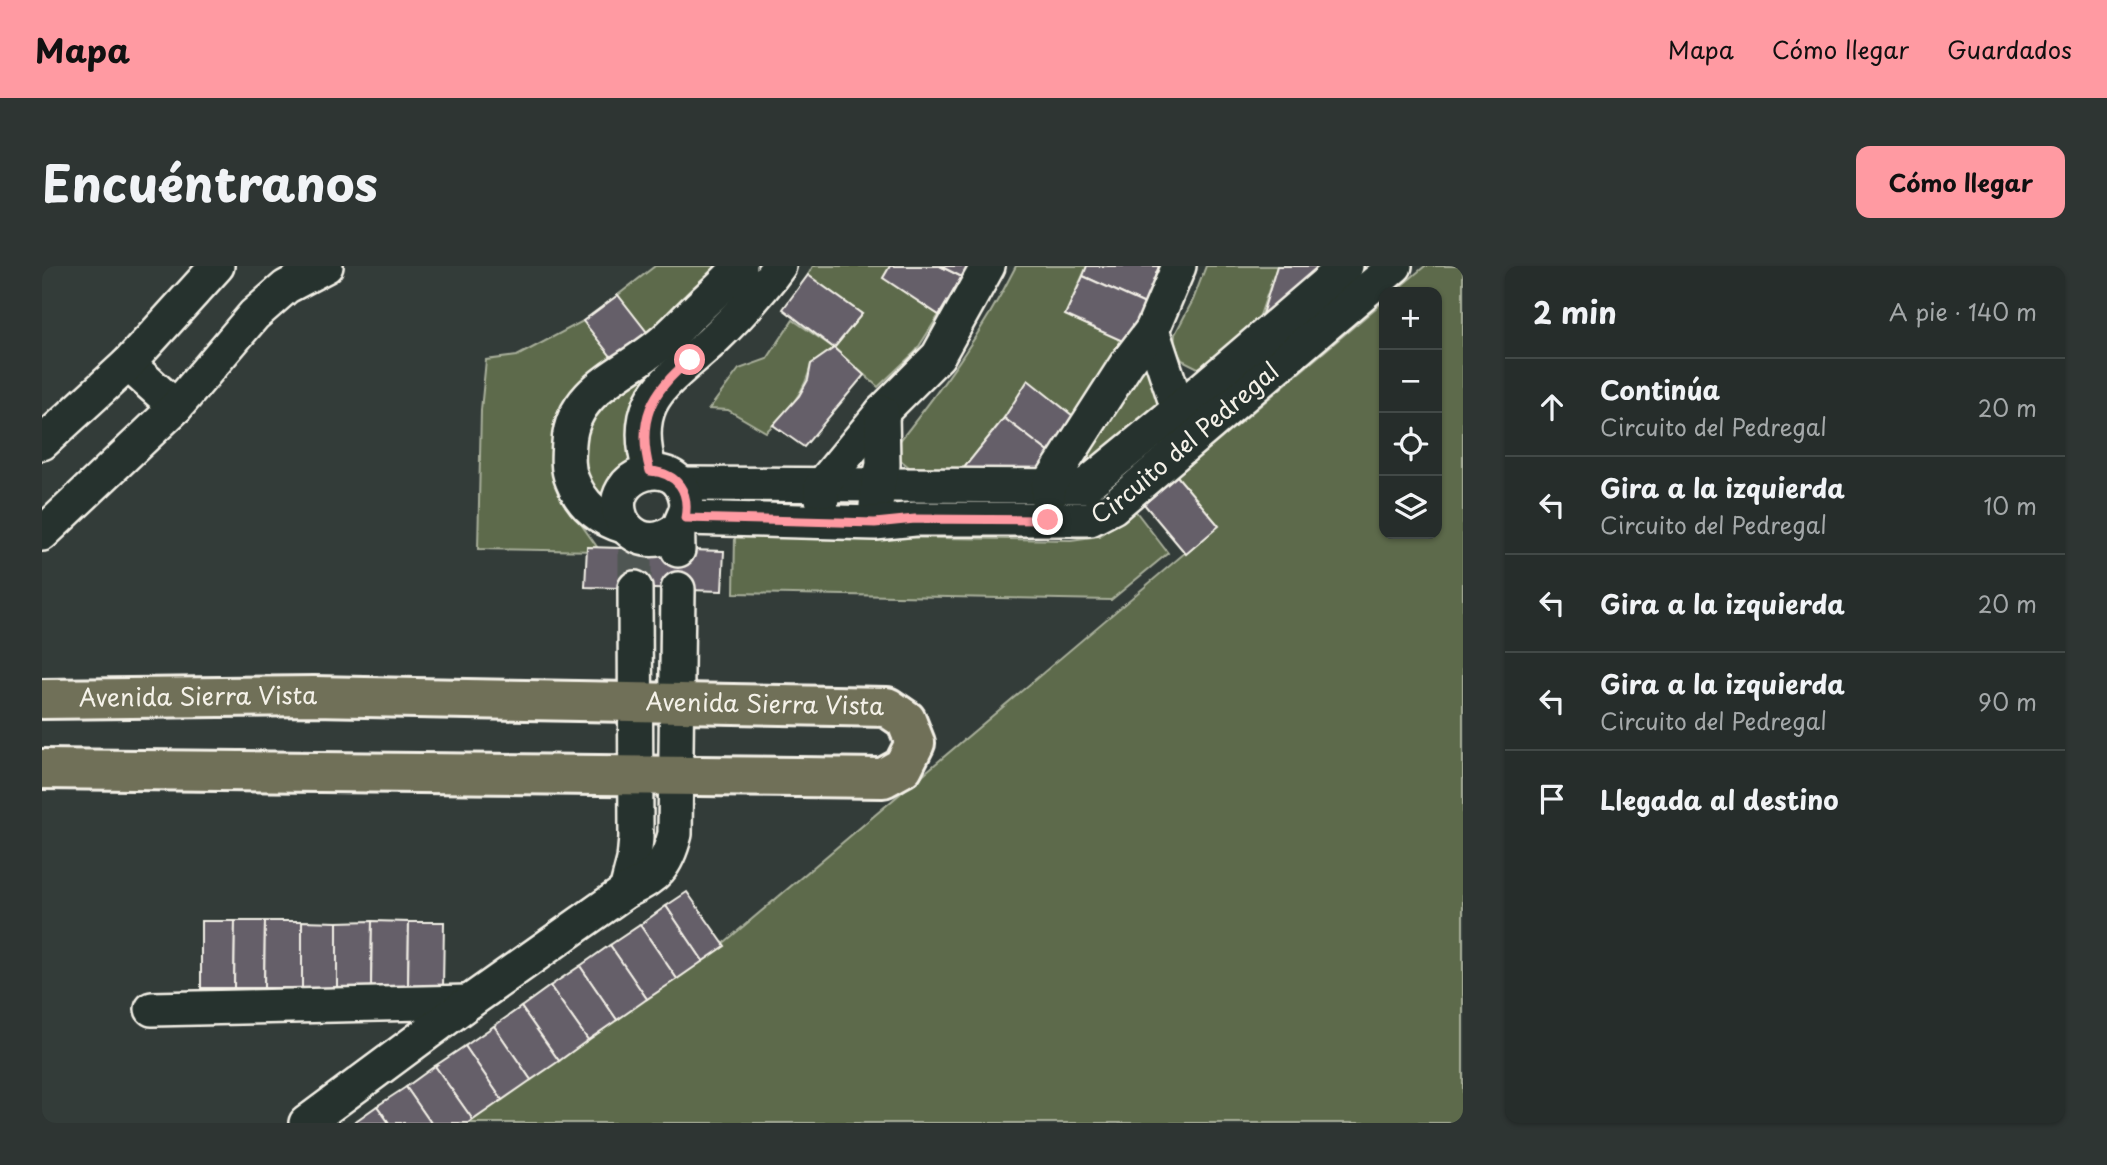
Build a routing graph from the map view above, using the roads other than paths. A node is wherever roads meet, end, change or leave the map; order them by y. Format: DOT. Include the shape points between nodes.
graph roads {
  1 [pos="216,266"];
  2 [pos="326,266"];
  3 [pos="740,266"];
  4 [pos="779,266"];
  5 [pos="988,266"];
  6 [pos="1179,266"];
  7 [pos="1346,266"];
  8 [pos="1395,266"];
  9 [pos="1152,330"];
  10 [pos="128,364"];
  11 [pos="657,367"];
  12 [pos="176,407"];
  13 [pos="1179,409"];
  14 [pos="883,411"];
  15 [pos="1188,442"];
  16 [pos="42,443"];
  17 [pos="665,477"];
  18 [pos="878,484"];
  19 [pos="821,486"];
  20 [pos="1048,486"];
  21 [pos="1048,520"];
  22 [pos="824,521"];
  23 [pos="875,523"];
  24 [pos="680,532"];
  25 [pos="42,534"];
  26 [pos="632,537"];
  27 [pos="635,588"];
  28 [pos="678,589"];
  29 [pos="42,699"];
  30 [pos="636,704"];
  31 [pos="676,704"];
  32 [pos="42,769"];
  33 [pos="636,776"];
  34 [pos="675,777"];
  35 [pos="626,891"];
  36 [pos="469,1002"];
  37 [pos="152,1009"];
  38 [pos="306,1123"];
  1 -- 10 [label="street"];
  2 -- 12 [label="street" via="286,287 254,315"];
  3 -- 11 [label="street"];
  4 -- 11 [label="street" via="731,323"];
  5 -- 14 [label="street" via="938,356"];
  6 -- 9 [label="street"];
  7 -- 13 [label="street, Circuito del Pedregal"];
  8 -- 15 [label="street, Circuito del Pedregal"];
  9 -- 13 [label="street"];
  9 -- 20 [label="street"];
  10 -- 12 [label="street"];
  10 -- 16 [label="street"];
  11 -- 17 [label="street" via="645,429 646,457"];
  11 -- 26 [label="street" via="596,389 573,421 568,458 573,482 585,505"];
  12 -- 25 [label="street"];
  13 -- 15 [label="street"];
  13 -- 20 [label="street, Circuito del Pedregal" via="1085,486"];
  14 -- 18 [label="street" via="883,465"];
  14 -- 19 [label="street"];
  15 -- 21 [label="street, Circuito del Pedregal" via="1113,507 1090,519"];
  17 -- 19 [label="street, Circuito del Pedregal"];
  17 -- 24 [label="street" via="686,495"];
  17 -- 26 [label="street" via="639,474 621,491 620,516"];
  18 -- 19 [label="street, Circuito del Pedregal"];
  18 -- 20 [label="street, Circuito del Pedregal"];
  18 -- 23 [label="street"];
  19 -- 22 [label="street"];
  20 -- 21 [label="street"];
  21 -- 23 [label="street, Circuito del Pedregal"];
  22 -- 23 [label="street, Circuito del Pedregal"];
  22 -- 24 [label="street, Circuito del Pedregal"];
  24 -- 26 [label="street" via="658,540"];
  27 -- 30 [label="street"];
  28 -- 31 [label="street"];
  29 -- 30 [label="main road, Avenida Sierra Vista" via="314,696"];
  30 -- 31 [label="main road, Avenida Sierra Vista"];
  30 -- 33 [label="street"];
  31 -- 34 [label="street"];
  31 -- 34 [label="main road, Avenida Sierra Vista" via="887,707 906,720 915,743 903,767 883,778"];
  32 -- 33 [label="main road, Avenida Sierra Vista"];
  33 -- 34 [label="main road, Avenida Sierra Vista"];
  33 -- 35 [label="street" via="636,838"];
  34 -- 35 [label="street" via="675,834 670,854 644,884"];
  35 -- 36 [label="street"];
  36 -- 37 [label="street"];
  36 -- 38 [label="street"];
}
